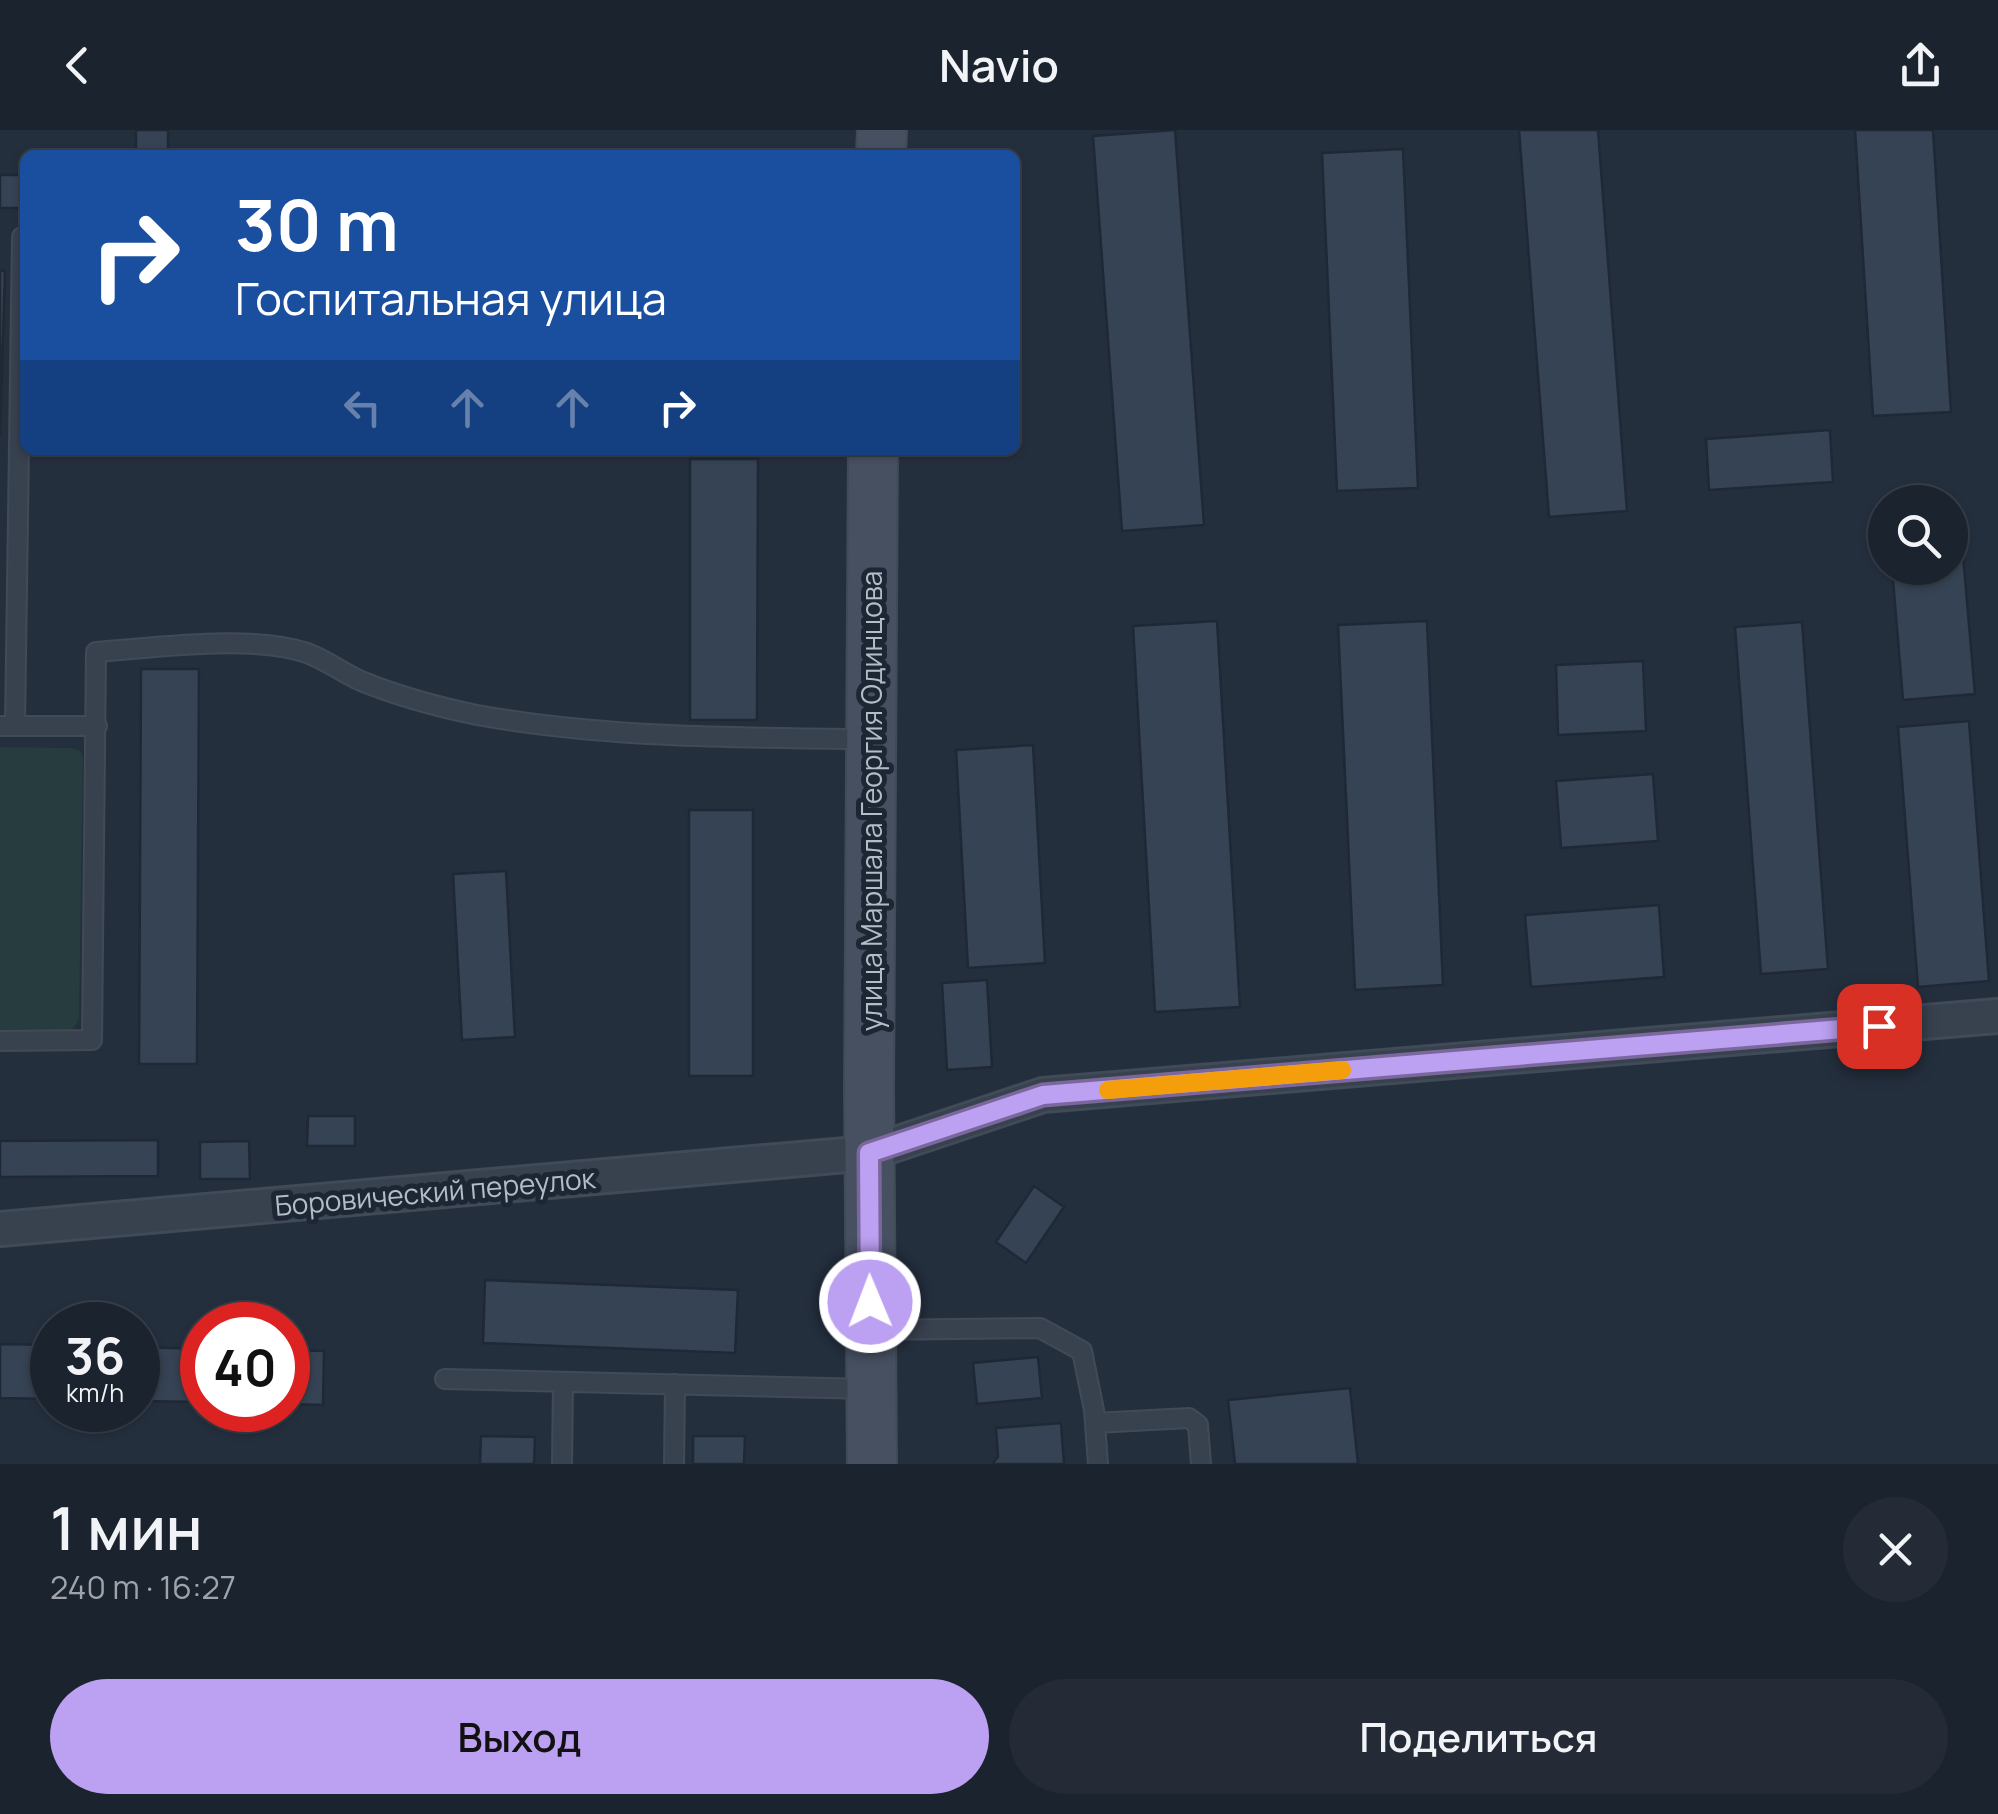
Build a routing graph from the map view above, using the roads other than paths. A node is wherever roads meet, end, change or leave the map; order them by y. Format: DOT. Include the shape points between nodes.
graph roads {
  1 [pos="20,352"];
  2 [pos="873,455"];
  3 [pos="7,726"];
  4 [pos="97,726"];
  5 [pos="871,740"];
  6 [pos="1998,1016"];
  7 [pos="0,1041"];
  8 [pos="869,1153"];
  9 [pos="0,1229"];
  10 [pos="871,1330"];
  11 [pos="445,1378"];
  12 [pos="563,1382"];
  13 [pos="675,1384"];
  14 [pos="871,1389"];
  15 [pos="1095,1423"];
  16 [pos="562,1464"];
  17 [pos="674,1464"];
  18 [pos="872,1464"];
  19 [pos="1098,1464"];
  20 [pos="1201,1464"];
  1 -- 3 [label="lane"];
  2 -- 5 [label="street, улица Маршала Георгия Одинцова"];
  3 -- 4 [label="lane"];
  4 -- 5 [label="lane" via="96,652 210,644 305,652 358,680 479,715 707,738"];
  4 -- 7 [label="lane" via="92,1040"];
  5 -- 8 [label="street, улица Маршала Георгия Одинцова"];
  6 -- 8 [label="street, Боровический переулок" via="1043,1095"];
  8 -- 9 [label="street, Боровический переулок"];
  8 -- 10 [label="street, улица Маршала Георгия Одинцова"];
  10 -- 14 [label="street, улица Маршала Георгия Одинцова"];
  10 -- 15 [label="lane" via="1040,1328 1082,1351"];
  11 -- 12 [label="lane"];
  12 -- 13 [label="lane"];
  12 -- 16 [label="lane"];
  13 -- 14 [label="lane"];
  13 -- 17 [label="lane"];
  14 -- 18 [label="street, улица Маршала Георгия Одинцова"];
  15 -- 19 [label="lane"];
  15 -- 20 [label="lane" via="1189,1418 1198,1424"];
}
